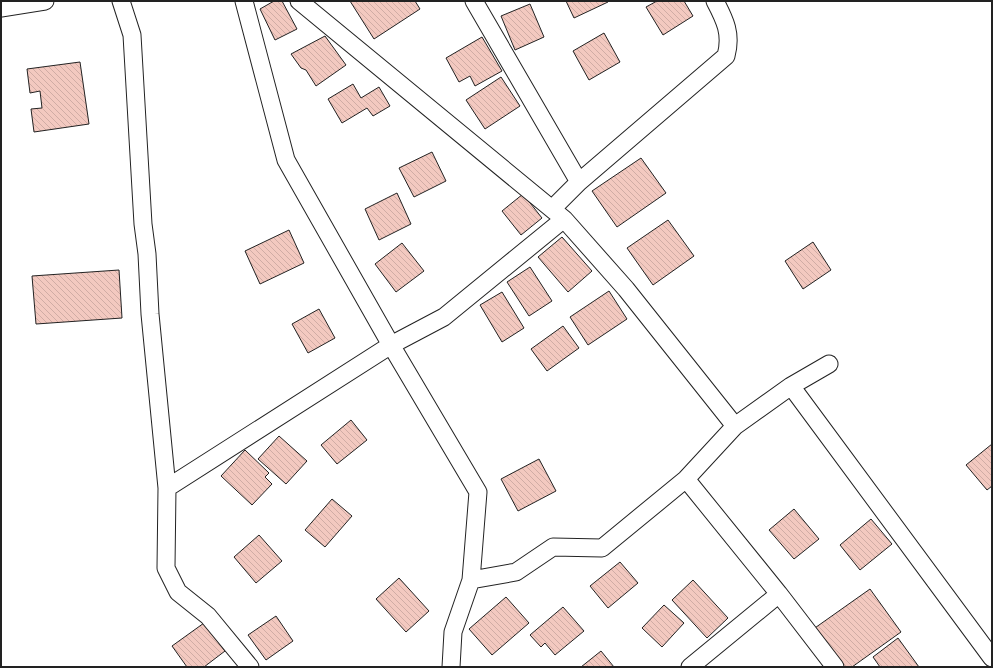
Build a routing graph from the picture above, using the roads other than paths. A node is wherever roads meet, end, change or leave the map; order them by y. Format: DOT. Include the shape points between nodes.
graph roads {
  1 [pos="45,1"];
  2 [pos="121,1"];
  3 [pos="244,1"];
  4 [pos="299,1"];
  5 [pos="474,1"];
  6 [pos="716,1"];
  7 [pos="1,8"];
  8 [pos="579,182"];
  9 [pos="558,214"];
  10 [pos="390,345"];
  11 [pos="830,364"];
  12 [pos="791,386"];
  13 [pos="735,426"];
  14 [pos="686,479"];
  15 [pos="167,488"];
  16 [pos="471,580"];
  17 [pos="780,594"];
  18 [pos="992,658"];
  19 [pos="250,667"];
  20 [pos="451,667"];
  21 [pos="690,667"];
  22 [pos="835,667"];
  1 -- 7 [label="street"];
  2 -- 15 [label="street" via="132,35 143,224 148,254 150,314"];
  3 -- 10 [label="street" via="286,160"];
  4 -- 9 [label="street"];
  5 -- 8 [label="street"];
  6 -- 8 [label="street" via="726,21 730,42 726,56"];
  8 -- 9 [label="street"];
  9 -- 10 [label="street" via="444,317"];
  9 -- 13 [label="street" via="626,289"];
  10 -- 15 [label="street"];
  10 -- 16 [label="street" via="478,492"];
  11 -- 12 [label="street"];
  12 -- 13 [label="street"];
  12 -- 18 [label="street"];
  13 -- 14 [label="street"];
  14 -- 16 [label="street" via="602,548 554,547 516,572"];
  14 -- 17 [label="street"];
  15 -- 19 [label="street" via="166,568 178,592 208,616"];
  16 -- 20 [label="street" via="453,632"];
  17 -- 21 [label="street"];
  17 -- 22 [label="street"];
}
